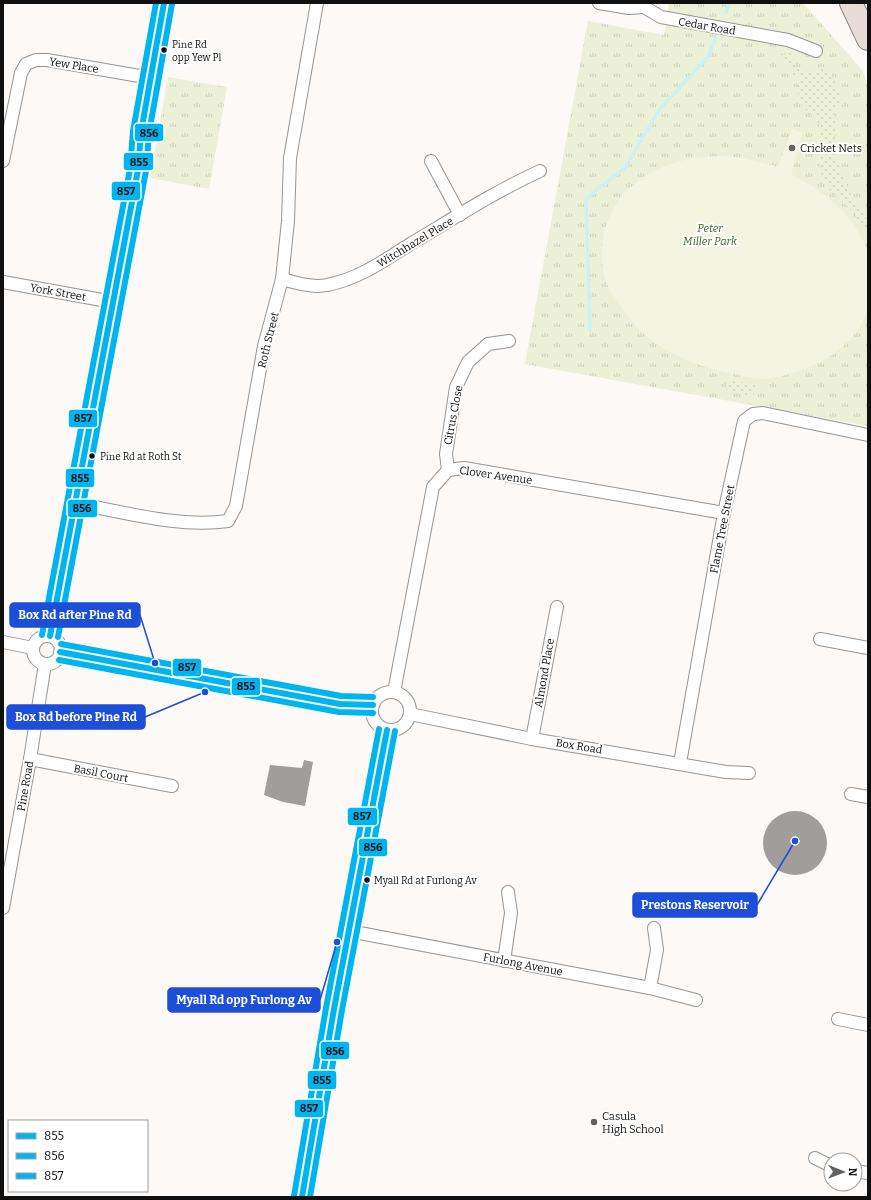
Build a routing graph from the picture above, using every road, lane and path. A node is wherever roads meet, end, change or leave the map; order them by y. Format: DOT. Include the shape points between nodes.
graph roads {
  1 [pos="164,3"];
  2 [pos="317,3"];
  3 [pos="599,3"];
  4 [pos="851,3"];
  5 [pos="865,3"];
  6 [pos="645,5"];
  7 [pos="868,11"];
  8 [pos="868,39"];
  9 [pos="816,51"];
  10 [pos="151,78"];
  11 [pos="3,161"];
  12 [pos="431,161"];
  13 [pos="540,171"];
  14 [pos="460,215"];
  15 [pos="282,279"];
  16 [pos="3,282"];
  17 [pos="113,302"];
  18 [pos="509,341"];
  19 [pos="868,434"];
  20 [pos="448,470"];
  21 [pos="75,503"];
  22 [pos="724,513"];
  23 [pos="556,607"];
  24 [pos="50,636"];
  25 [pos="820,640"];
  26 [pos="3,642"];
  27 [pos="33,648"];
  28 [pos="868,648"];
  29 [pos="60,652"];
  30 [pos="45,664"];
  31 [pos="394,692"];
  32 [pos="373,705"];
  33 [pos="410,714"];
  34 [pos="387,730"];
  35 [pos="532,739"];
  36 [pos="30,759"];
  37 [pos="680,763"];
  38 [pos="748,773"];
  39 [pos="172,786"];
  40 [pos="851,794"];
  41 [pos="868,797"];
  42 [pos="6,870"];
  43 [pos="508,892"];
  44 [pos="3,908"];
  45 [pos="654,928"];
  46 [pos="349,931"];
  47 [pos="504,960"];
  48 [pos="650,988"];
  49 [pos="696,1000"];
  50 [pos="838,1020"];
  51 [pos="868,1025"];
  52 [pos="815,1158"];
  53 [pos="823,1162"];
  54 [pos="302,1197"];
  1 -- 10 [label="street"];
  2 -- 15 [label="street, Roth Street" via="290,158 288,221"];
  3 -- 6 [label="street, Cedar Road" via="629,8"];
  4 -- 8 [label="highway"];
  5 -- 7 [label="highway"];
  6 -- 9 [label="street, Cedar Road" via="661,17 788,40"];
  10 -- 11 [label="street, Yew Place" via="48,60 36,60 26,64 20,78"];
  10 -- 17 [label="street" via="139,144 138,170"];
  12 -- 14 [label="street"];
  13 -- 14 [label="street, Witchhazel Place"];
  14 -- 15 [label="street, Witchhazel Place" via="362,274 326,286"];
  15 -- 21 [label="street, Roth Street" via="264,346 236,506 228,521 216,523 166,520"];
  16 -- 17 [label="street, York Street"];
  17 -- 21 [label="street"];
  18 -- 20 [label="street, Citrus Close" via="488,344 468,362 456,387 446,454"];
  19 -- 22 [label="street, Flame Tree Street" via="764,413 753,414 744,422 741,430"];
  20 -- 22 [label="street, Clover Avenue" via="464,468"];
  20 -- 31 [label="street, Clover Avenue" via="433,486"];
  21 -- 24 [label="street"];
  22 -- 37 [label="street, Flame Tree Street"];
  23 -- 35 [label="street, Almond Place"];
  24 -- 27 [label="street" via="38,639"];
  24 -- 29 [label="street" via="58,642"];
  25 -- 28 [label="street"];
  26 -- 27 [label="street"];
  27 -- 30 [label="street" via="36,659"];
  29 -- 30 [label="street" via="54,661"];
  29 -- 32 [label="street" via="340,704"];
  30 -- 36 [label="street, Pine Road"];
  31 -- 32 [label="street" via="380,695"];
  31 -- 33 [label="street" via="408,702"];
  32 -- 34 [label="street" via="373,718 381,728"];
  33 -- 34 [label="street" via="405,726 393,731"];
  33 -- 35 [label="street, Box Road"];
  34 -- 46 [label="street"];
  35 -- 37 [label="street, Box Road"];
  36 -- 39 [label="street, Basil Court"];
  36 -- 42 [label="street, Pine Road"];
  37 -- 38 [label="street, Box Road" via="726,772"];
  40 -- 41 [label="street"];
  42 -- 44 [label="street, Pine Road"];
  43 -- 47 [label="street" via="511,913"];
  45 -- 48 [label="street" via="657,950"];
  46 -- 47 [label="street, Furlong Avenue"];
  46 -- 54 [label="street"];
  47 -- 48 [label="street, Furlong Avenue"];
  48 -- 49 [label="street, Furlong Avenue"];
  50 -- 51 [label="street"];
  52 -- 53 [label="street"];
}
